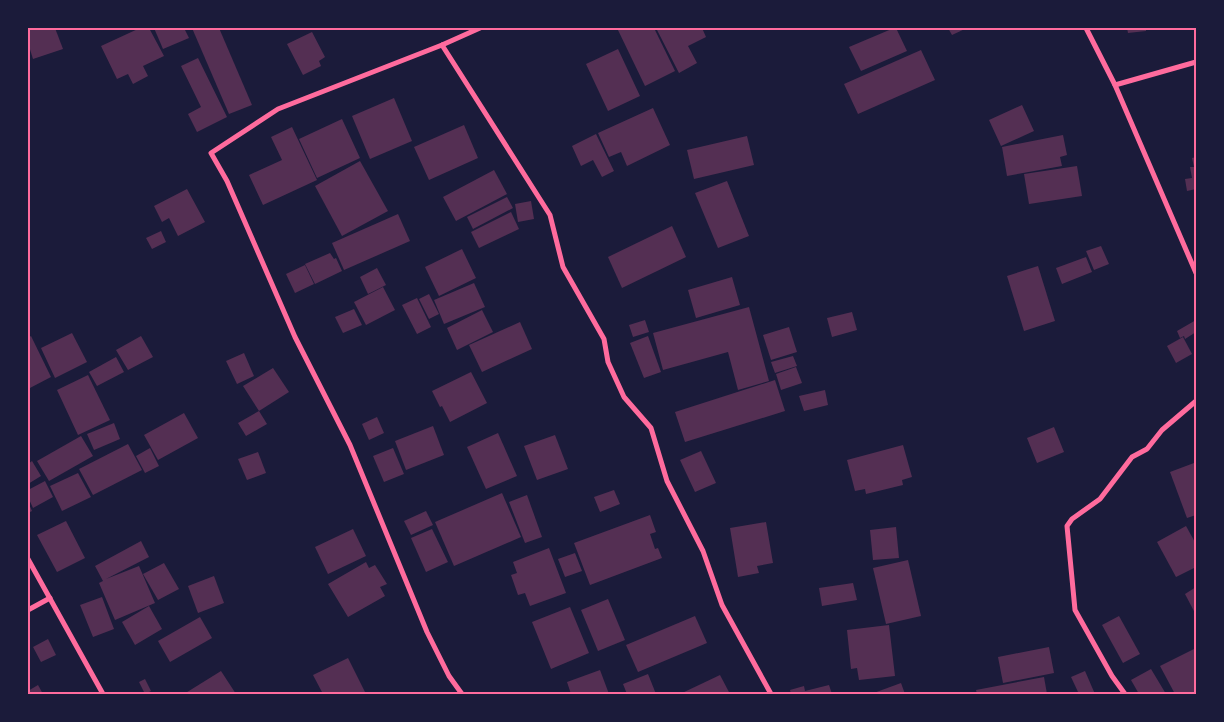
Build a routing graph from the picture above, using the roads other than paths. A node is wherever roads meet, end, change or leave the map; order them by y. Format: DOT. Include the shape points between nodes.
graph roads {
  1 [pos="480,28"];
  2 [pos="1086,28"];
  3 [pos="442,45"];
  4 [pos="1196,62"];
  5 [pos="1115,85"];
  6 [pos="1196,273"];
  7 [pos="1196,401"];
  8 [pos="28,559"];
  9 [pos="50,598"];
  10 [pos="28,610"];
  11 [pos="103,694"];
  12 [pos="462,694"];
  13 [pos="771,694"];
  14 [pos="1125,694"];
  1 -- 3 [label="street"];
  2 -- 5 [label="street"];
  3 -- 12 [label="street" via="278,109 211,153 295,337 350,445 427,632"];
  3 -- 13 [label="street" via="550,215 563,267 604,339 608,362 624,397 651,428 667,481 703,551 722,605"];
  4 -- 5 [label="street"];
  5 -- 6 [label="street"];
  7 -- 14 [label="street" via="1162,430 1147,449 1132,457 1100,499 1067,526 1075,610"];
  8 -- 9 [label="street"];
  9 -- 10 [label="street"];
  9 -- 11 [label="street"];
}
